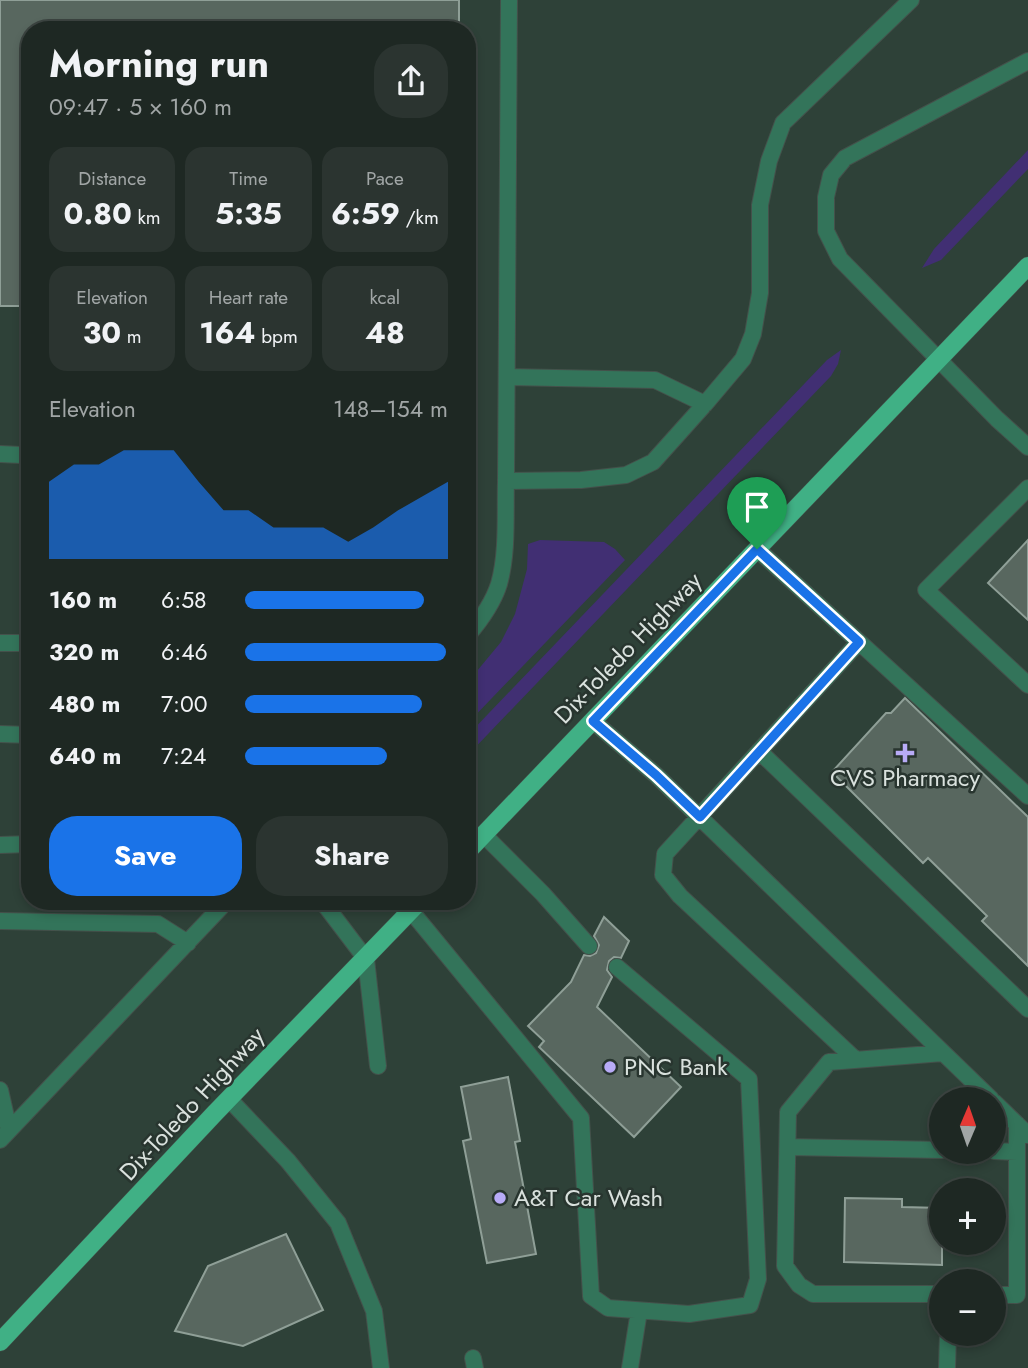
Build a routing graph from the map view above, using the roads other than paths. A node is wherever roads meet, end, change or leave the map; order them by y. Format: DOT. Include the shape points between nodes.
graph roads {
  1 [pos="509,0"];
  2 [pos="911,0"];
  3 [pos="1028,61"];
  4 [pos="1028,266"];
  5 [pos="939,359"];
  6 [pos="507,377"];
  7 [pos="705,404"];
  8 [pos="1028,447"];
  9 [pos="0,454"];
  10 [pos="21,455"];
  11 [pos="506,481"];
  12 [pos="1028,488"];
  13 [pos="757,549"];
  14 [pos="476,626"];
  15 [pos="859,642"];
  16 [pos="0,643"];
  17 [pos="21,643"];
  18 [pos="1028,685"];
  19 [pos="593,721"];
  20 [pos="0,734"];
  21 [pos="21,735"];
  22 [pos="759,751"];
  23 [pos="1028,796"];
  24 [pos="700,817"];
  25 [pos="484,835"];
  26 [pos="476,843"];
  27 [pos="21,844"];
  28 [pos="0,845"];
  29 [pos="218,910"];
  30 [pos="329,910"];
  31 [pos="412,910"];
  32 [pos="419,910"];
  33 [pos="0,921"];
  34 [pos="187,943"];
  35 [pos="589,946"];
  36 [pos="366,958"];
  37 [pos="617,967"];
  38 [pos="1028,1009"];
  39 [pos="943,1053"];
  40 [pos="856,1060"];
  41 [pos="378,1066"];
  42 [pos="978,1087"];
  43 [pos="0,1090"];
  44 [pos="229,1098"];
  45 [pos="1006,1115"];
  46 [pos="1022,1130"];
  47 [pos="5,1135"];
  48 [pos="788,1147"];
  49 [pos="929,1150"];
  50 [pos="1006,1152"];
  51 [pos="1017,1152"];
  52 [pos="929,1294"];
  53 [pos="1022,1295"];
  54 [pos="639,1311"];
  55 [pos="0,1342"];
  56 [pos="948,1346"];
  57 [pos="382,1368"];
  58 [pos="630,1368"];
  59 [pos="947,1368"];
  1 -- 6 [label="lane"];
  2 -- 7 [label="lane" via="783,123 760,205 760,293 753,334 743,359"];
  3 -- 5 [label="lane" via="845,158 831,175 827,231 840,259"];
  4 -- 5 [label="main road, Dix-Toledo Highway"];
  5 -- 8 [label="lane"];
  5 -- 13 [label="main road, Dix-Toledo Highway"];
  6 -- 7 [label="lane" via="655,380"];
  6 -- 11 [label="lane"];
  7 -- 11 [label="lane" via="653,462 626,475"];
  9 -- 10 [label="lane"];
  11 -- 14 [label="lane" via="498,585"];
  12 -- 18 [label="lane" via="926,590"];
  13 -- 15 [label="lane"];
  13 -- 19 [label="main road, Dix-Toledo Highway"];
  15 -- 22 [label="lane"];
  15 -- 23 [label="lane"];
  16 -- 17 [label="lane"];
  19 -- 24 [label="lane"];
  19 -- 25 [label="main road, Dix-Toledo Highway"];
  20 -- 21 [label="lane"];
  22 -- 24 [label="lane"];
  22 -- 38 [label="lane"];
  24 -- 39 [label="lane"];
  24 -- 40 [label="lane" via="665,854 663,875"];
  25 -- 26 [label="main road, Dix-Toledo Highway"];
  25 -- 35 [label="lane"];
  27 -- 28 [label="lane"];
  29 -- 34 [label="lane"];
  30 -- 36 [label="lane"];
  31 -- 36 [label="main road, Dix-Toledo Highway"];
  32 -- 54 [label="lane" via="581,1118 591,1296 608,1308"];
  33 -- 34 [label="lane" via="158,924"];
  34 -- 47 [label="lane"];
  36 -- 41 [label="lane"];
  36 -- 44 [label="main road, Dix-Toledo Highway"];
  37 -- 54 [label="lane" via="749,1079 758,1279 750,1305 689,1314"];
  39 -- 40 [label="lane"];
  39 -- 42 [label="lane"];
  40 -- 48 [label="lane" via="829,1062 788,1112"];
  43 -- 47 [label="lane"];
  44 -- 55 [label="main road, Dix-Toledo Highway"];
  44 -- 57 [label="lane" via="338,1223 374,1311"];
  45 -- 46 [label="lane"];
  46 -- 51 [label="lane"];
  48 -- 49 [label="lane"];
  48 -- 52 [label="lane" via="785,1266 799,1285 813,1294"];
  50 -- 51 [label="lane"];
  51 -- 53 [label="lane"];
  54 -- 58 [label="lane"];
  56 -- 59 [label="lane"];
}
